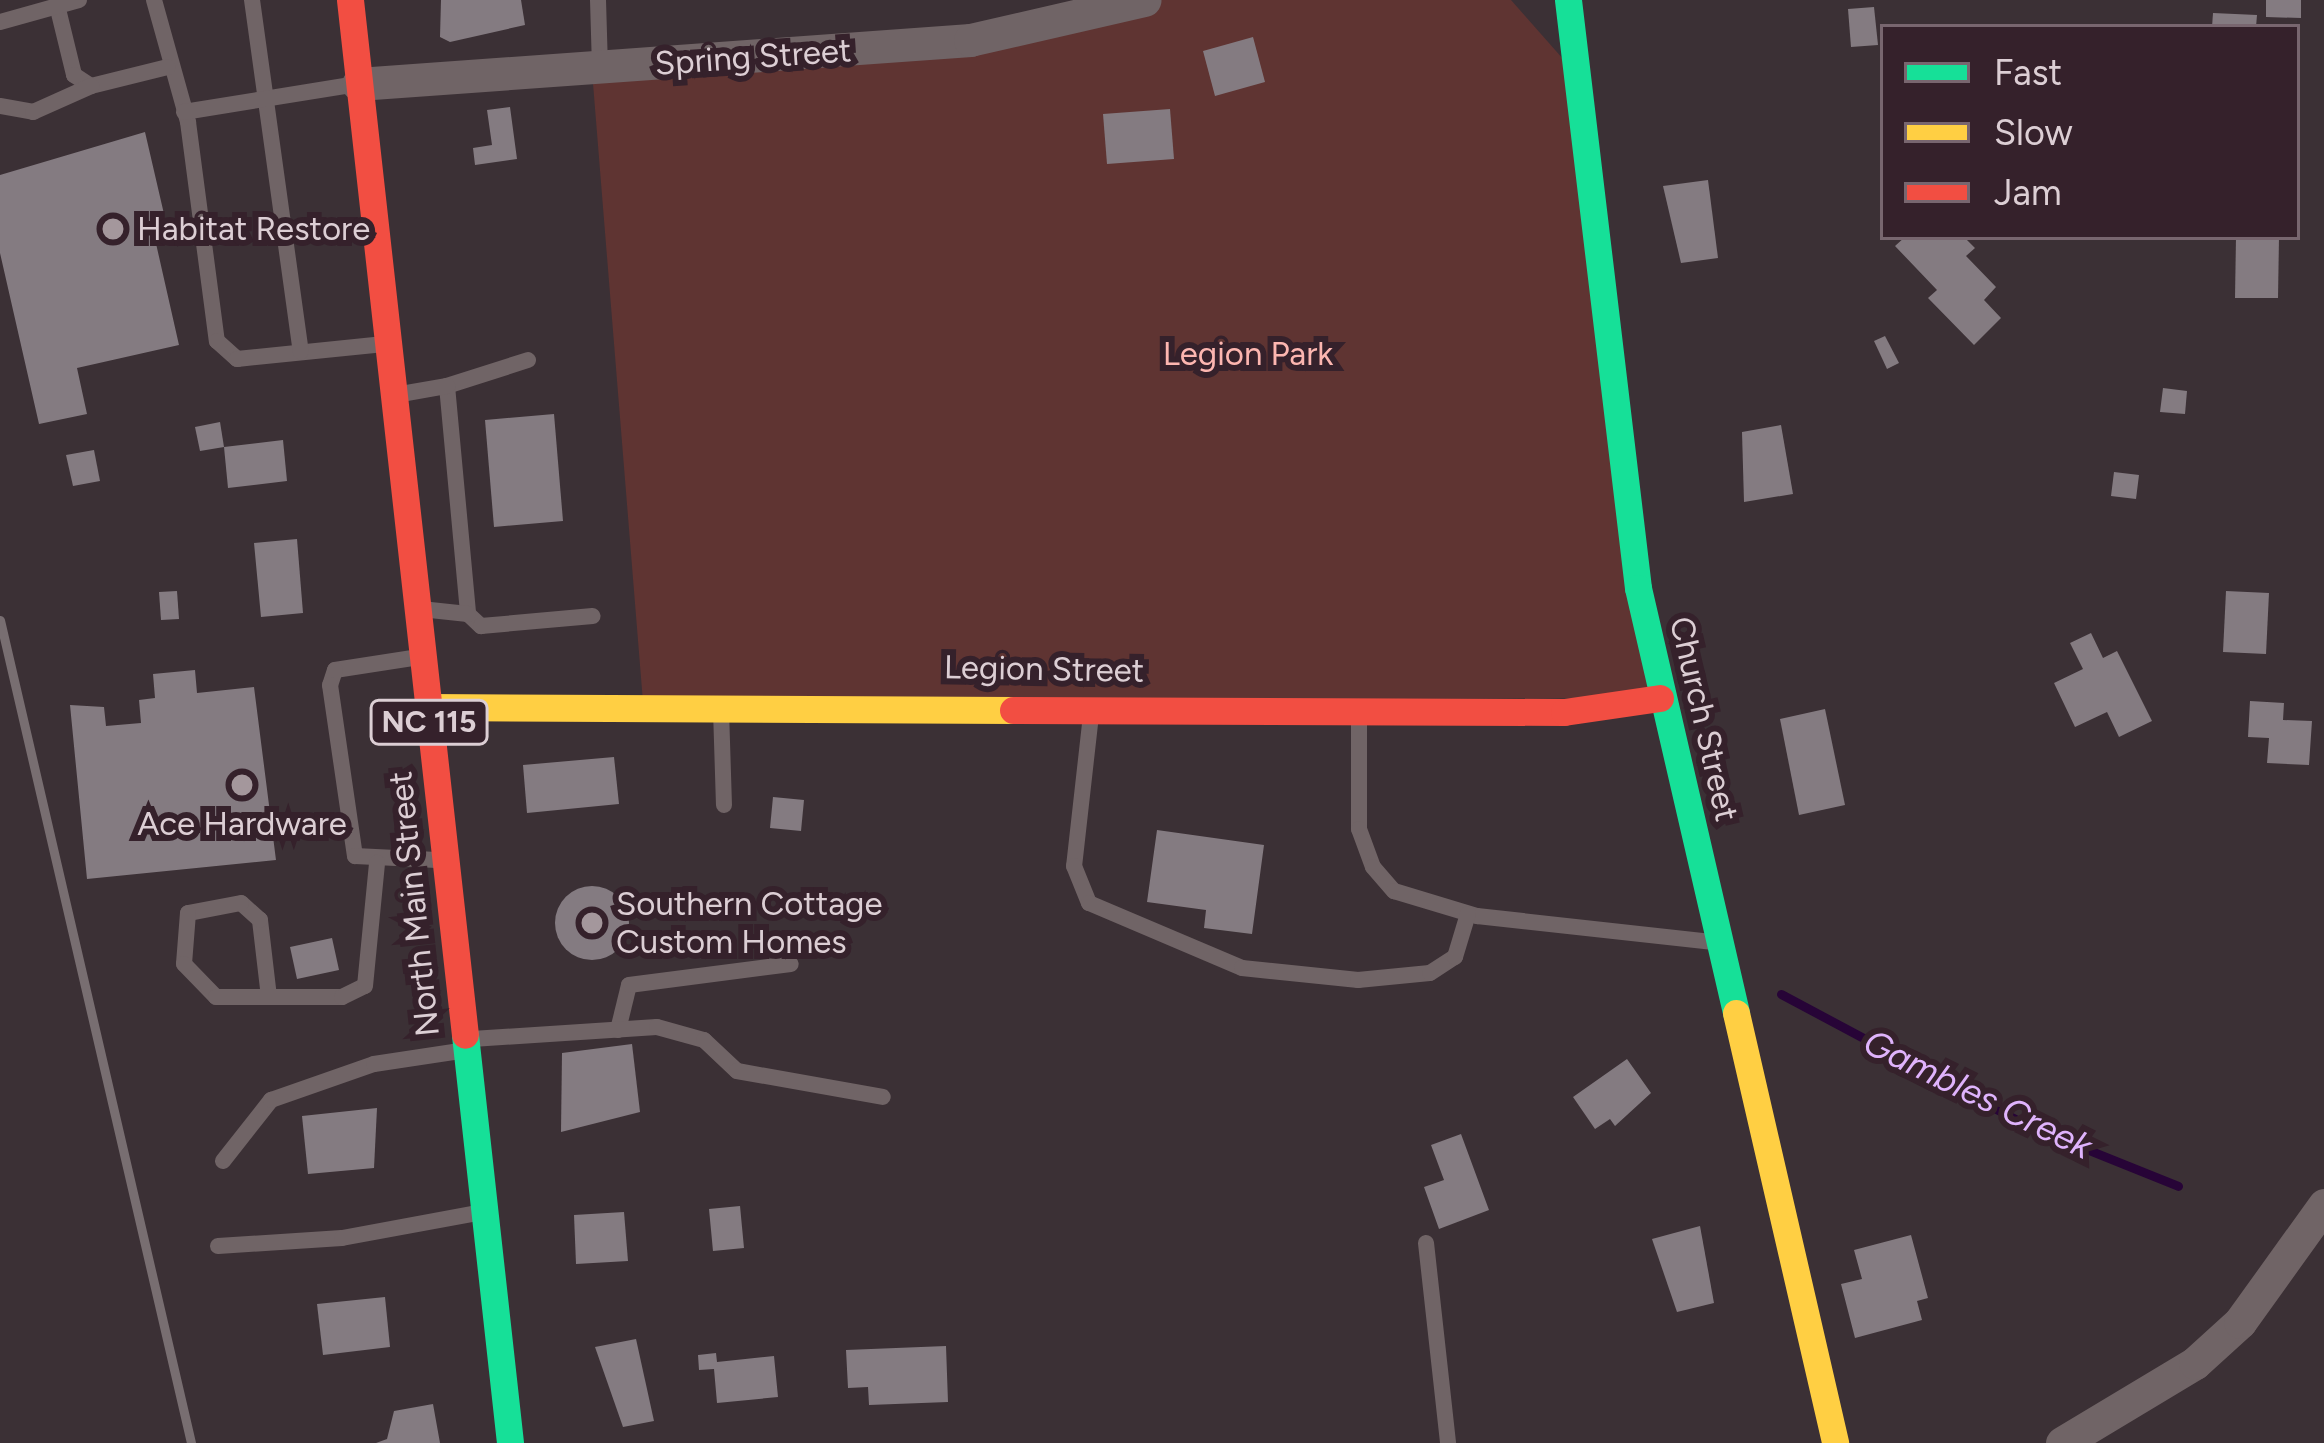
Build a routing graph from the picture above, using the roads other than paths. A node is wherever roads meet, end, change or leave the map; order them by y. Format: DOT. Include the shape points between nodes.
graph roads {
  1 [pos="79,0"];
  2 [pos="154,0"];
  3 [pos="252,0"];
  4 [pos="350,0"];
  5 [pos="598,0"];
  6 [pos="1144,0"];
  7 [pos="1568,0"];
  8 [pos="57,4"];
  9 [pos="0,22"];
  10 [pos="168,67"];
  11 [pos="600,67"];
  12 [pos="358,84"];
  13 [pos="91,86"];
  14 [pos="270,98"];
  15 [pos="0,106"];
  16 [pos="184,112"];
  17 [pos="386,344"];
  18 [pos="301,352"];
  19 [pos="528,360"];
  20 [pos="447,386"];
  21 [pos="391,396"];
  22 [pos="414,608"];
  23 [pos="468,614"];
  24 [pos="593,616"];
  25 [pos="420,656"];
  26 [pos="1660,698"];
  27 [pos="721,702"];
  28 [pos="1092,705"];
  29 [pos="427,707"];
  30 [pos="1359,709"];
  31 [pos="724,805"];
  32 [pos="445,860"];
  33 [pos="377,863"];
  34 [pos="1468,914"];
  35 [pos="1721,943"];
  36 [pos="791,964"];
  37 [pos="269,997"];
  38 [pos="618,1030"];
  39 [pos="466,1045"];
  40 [pos="884,1097"];
  41 [pos="223,1161"];
  42 [pos="2324,1205"];
  43 [pos="484,1212"];
  44 [pos="1426,1243"];
  45 [pos="218,1246"];
  46 [pos="510,1443"];
  47 [pos="1448,1443"];
  48 [pos="1835,1443"];
  49 [pos="2062,1443"];
  1 -- 8 [label="lane"];
  2 -- 10 [label="lane"];
  3 -- 14 [label="lane"];
  4 -- 12 [label="street, North Main Street / NC 115"];
  5 -- 11 [label="lane"];
  6 -- 11 [label="street, Spring Street" via="970,40"];
  7 -- 26 [label="street, Church Street" via="1620,462"];
  8 -- 9 [label="lane"];
  8 -- 13 [label="lane" via="74,75"];
  10 -- 13 [label="lane"];
  10 -- 16 [label="lane"];
  11 -- 12 [label="street, Spring Street"];
  12 -- 14 [label="lane"];
  12 -- 17 [label="street, North Main Street / NC 115"];
  13 -- 15 [label="lane" via="33,112"];
  14 -- 16 [label="lane"];
  14 -- 18 [label="lane"];
  16 -- 18 [label="lane" via="217,341 237,359"];
  17 -- 18 [label="lane"];
  17 -- 21 [label="street, North Main Street / NC 115"];
  19 -- 20 [label="lane"];
  20 -- 21 [label="lane"];
  20 -- 23 [label="lane"];
  21 -- 22 [label="street, North Main Street / NC 115"];
  22 -- 23 [label="lane"];
  22 -- 25 [label="street, North Main Street / NC 115"];
  23 -- 24 [label="lane" via="482,626"];
  25 -- 29 [label="street, North Main Street / NC 115"];
  25 -- 33 [label="lane" via="335,670 330,685 355,856"];
  26 -- 30 [label="street, Legion Street" via="1564,712"];
  26 -- 35 [label="street, Church Street"];
  27 -- 28 [label="street, Legion Street"];
  27 -- 29 [label="street, Legion Street"];
  27 -- 31 [label="lane"];
  28 -- 30 [label="street, Legion Street"];
  28 -- 34 [label="lane" via="1074,866 1089,903 1243,968 1358,980 1430,973 1455,956"];
  29 -- 32 [label="street, North Main Street / NC 115"];
  30 -- 34 [label="lane" via="1359,829 1372,867 1394,891"];
  32 -- 33 [label="lane"];
  32 -- 39 [label="street, North Main Street / NC 115"];
  33 -- 37 [label="lane" via="365,986 342,997"];
  34 -- 35 [label="lane"];
  35 -- 48 [label="street, Church Street"];
  36 -- 38 [label="lane" via="628,985"];
  37 -- 37 [label="lane" via="215,998 197,986 184,964 188,913 241,903 260,920"];
  38 -- 39 [label="lane"];
  38 -- 40 [label="lane" via="657,1027 704,1040 737,1071"];
  39 -- 41 [label="lane" via="374,1064 271,1100"];
  39 -- 43 [label="street, North Main Street / NC 115"];
  42 -- 49 [label="street" via="2275,1282 2195,1363"];
  43 -- 45 [label="lane" via="342,1238"];
  43 -- 46 [label="street, North Main Street / NC 115"];
  44 -- 47 [label="lane"];
}
